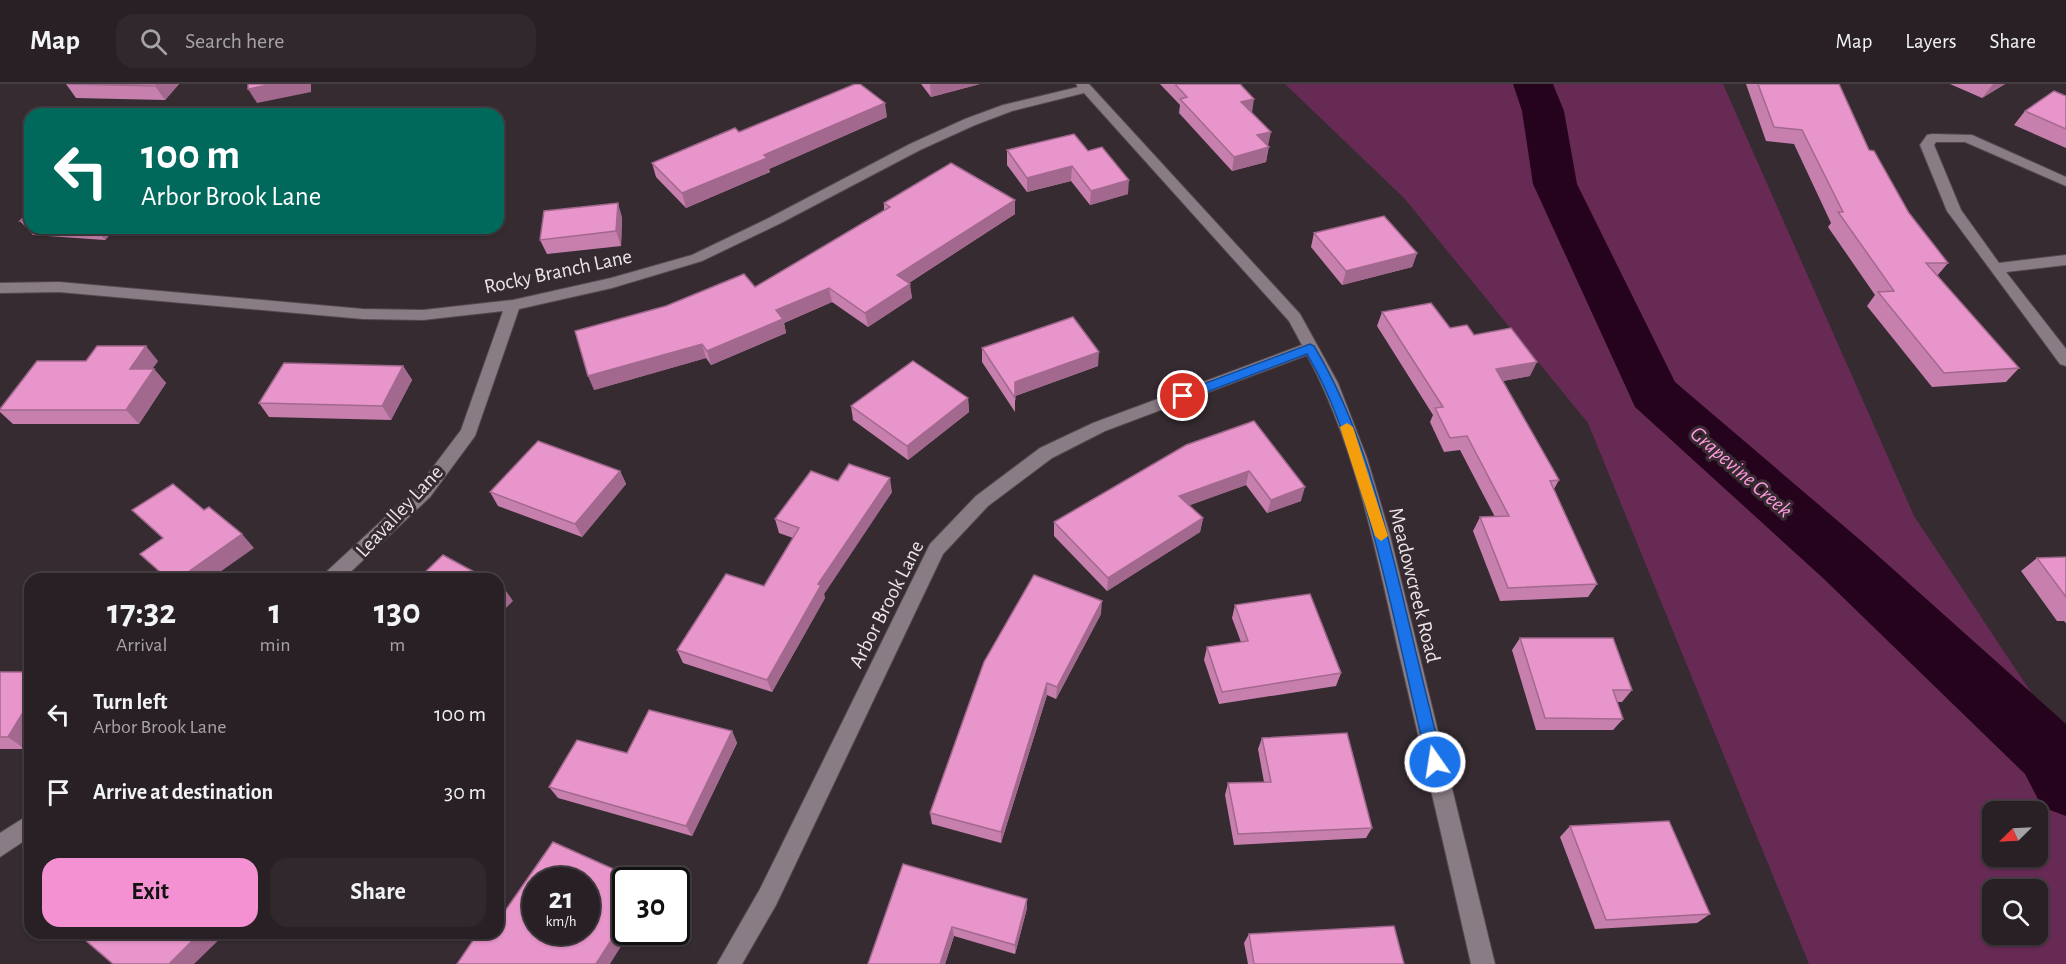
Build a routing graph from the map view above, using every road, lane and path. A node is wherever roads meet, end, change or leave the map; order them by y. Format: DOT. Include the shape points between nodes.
graph roads {
  1 [pos="1084,86"];
  2 [pos="2066,182"];
  3 [pos="2066,260"];
  4 [pos="1995,268"];
  5 [pos="0,288"];
  6 [pos="513,305"];
  7 [pos="1310,348"];
  8 [pos="2066,360"];
  9 [pos="337,573"];
  10 [pos="24,828"];
  11 [pos="0,846"];
  12 [pos="729,964"];
  13 [pos="1483,964"];
  1 -- 6 [label="street, Rocky Branch Lane" via="970,122 698,258 612,283"];
  1 -- 7 [label="street, Meadowcreek Road" via="1295,318"];
  2 -- 4 [label="street" via="1967,138 1932,138 1927,145 1954,211"];
  3 -- 4 [label="street"];
  4 -- 8 [label="street"];
  5 -- 6 [label="street, Rocky Branch Lane" via="59,287 363,314 423,315"];
  6 -- 9 [label="street, Leavalley Lane" via="469,432 424,492"];
  7 -- 12 [label="street, Arbor Brook Lane" via="1099,427 1046,453 982,501 936,549 768,897"];
  7 -- 13 [label="street, Meadowcreek Road" via="1330,383 1381,535"];
  10 -- 11 [label="street"];
}
